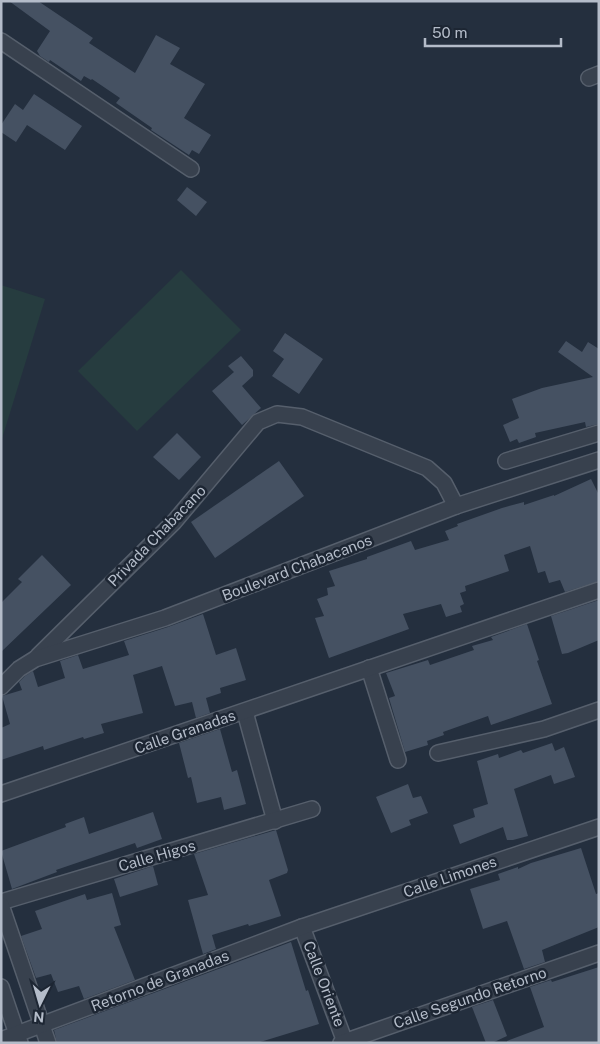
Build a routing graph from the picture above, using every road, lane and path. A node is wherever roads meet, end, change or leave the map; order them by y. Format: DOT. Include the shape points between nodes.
graph roads {
  1 [pos="1,41"];
  2 [pos="191,169"];
  3 [pos="599,433"];
  4 [pos="599,460"];
  5 [pos="506,461"];
  6 [pos="456,506"];
  7 [pos="599,590"];
  8 [pos="35,659"];
  9 [pos="369,668"];
  10 [pos="1,687"];
  11 [pos="599,710"];
  12 [pos="245,712"];
  13 [pos="438,753"];
  14 [pos="398,760"];
  15 [pos="1,794"];
  16 [pos="312,809"];
  17 [pos="275,821"];
  18 [pos="599,827"];
  19 [pos="1,904"];
  20 [pos="302,927"];
  21 [pos="599,953"];
  22 [pos="1,987"];
  23 [pos="42,1025"];
  24 [pos="19,1038"];
  25 [pos="1,1040"];
  26 [pos="343,1042"];
  27 [pos="48,1043"];
  1 -- 2 [label="street"];
  3 -- 5 [label="street"];
  4 -- 6 [label="street, Boulevard Chabacanos"];
  6 -- 8 [label="street, Boulevard Chabacanos" via="165,618"];
  6 -- 8 [label="street, Privada Chabacano" via="444,483 427,468 302,417 278,414 258,422 174,522"];
  7 -- 9 [label="street"];
  8 -- 10 [label="street, Boulevard Chabacanos"];
  9 -- 12 [label="street, Calle Granadas"];
  9 -- 14 [label="street"];
  11 -- 13 [label="street" via="544,729"];
  12 -- 15 [label="street, Calle Granadas"];
  12 -- 17 [label="street"];
  16 -- 17 [label="street, Calle Higos"];
  17 -- 19 [label="street, Calle Higos"];
  18 -- 20 [label="street, Calle Limones"];
  19 -- 23 [label="street"];
  20 -- 23 [label="street, Retorno de Granadas"];
  20 -- 26 [label="street, Calle Oriente"];
  21 -- 26 [label="street, Calle Segundo Retorno"];
  22 -- 24 [label="street"];
  23 -- 24 [label="street, Retorno de Granadas"];
  23 -- 27 [label="street"];
  24 -- 25 [label="street, Retorno de Granadas"];
}
